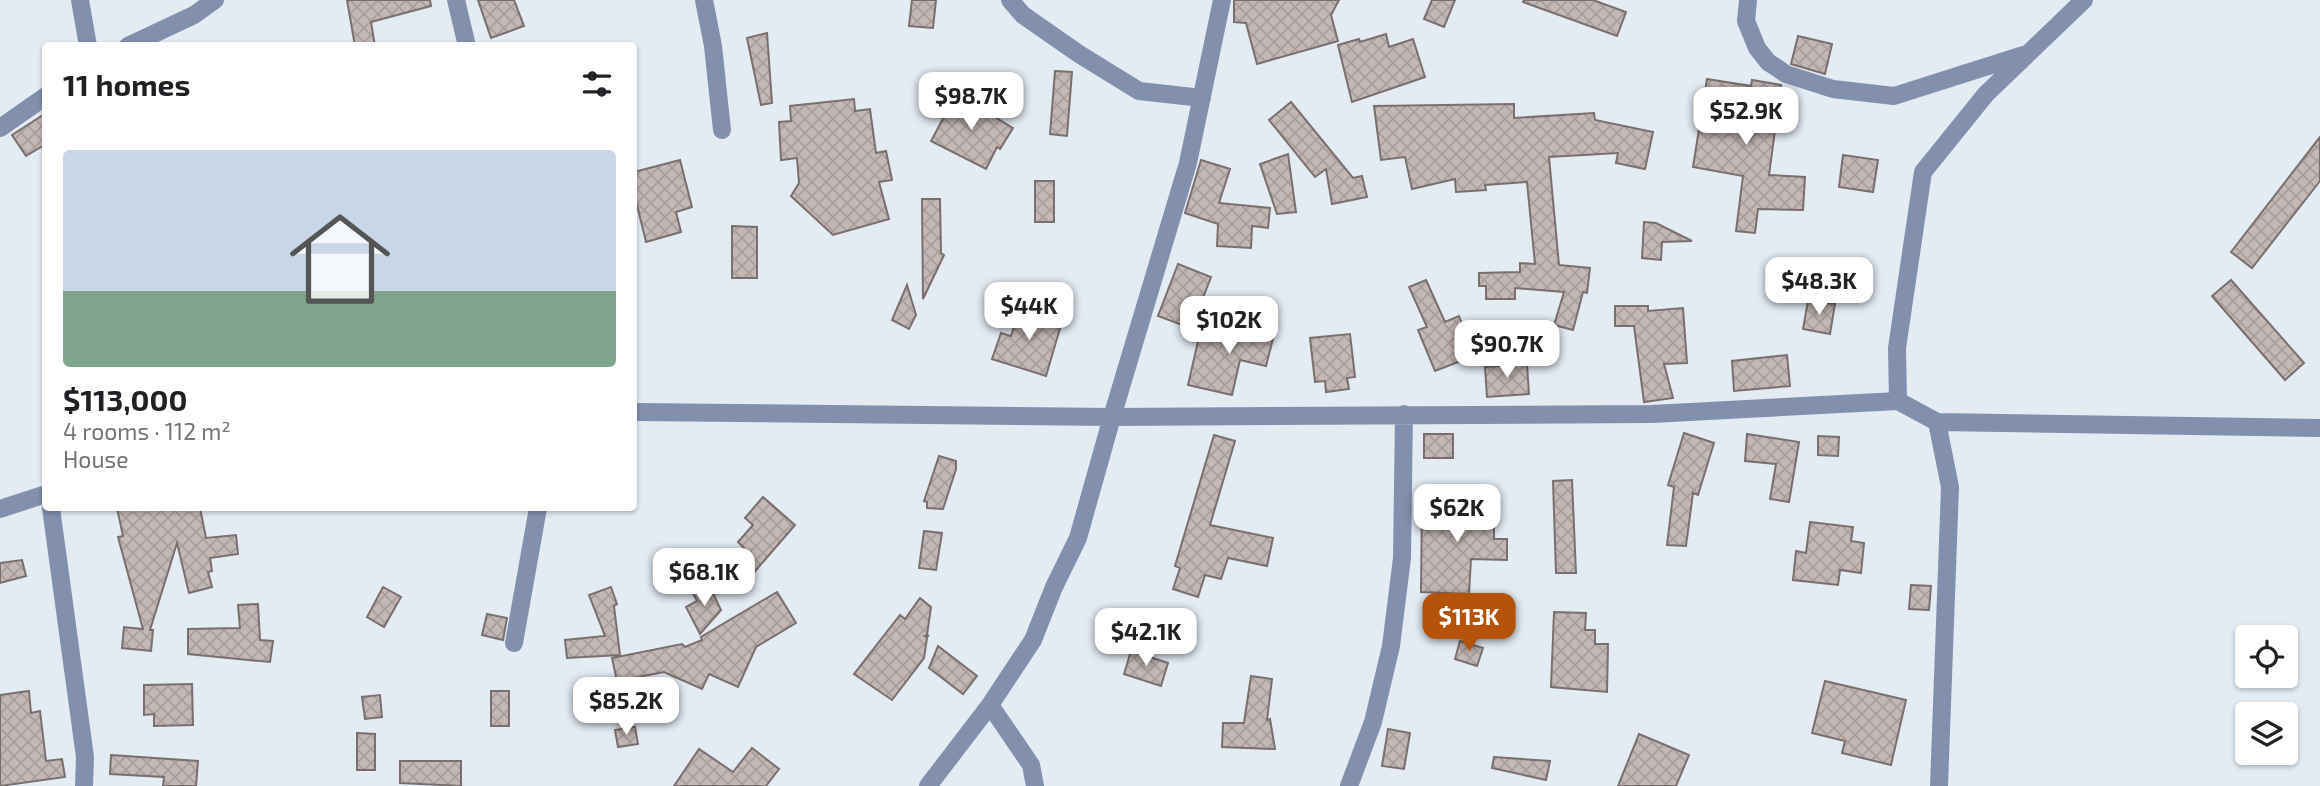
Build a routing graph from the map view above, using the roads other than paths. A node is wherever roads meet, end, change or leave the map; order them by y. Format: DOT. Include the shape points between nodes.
graph roads {
  1 [pos="80,0"];
  2 [pos="215,0"];
  3 [pos="456,0"];
  4 [pos="704,0"];
  5 [pos="1010,0"];
  6 [pos="1222,0"];
  7 [pos="1748,0"];
  8 [pos="2084,0"];
  9 [pos="87,42"];
  10 [pos="137,42"];
  11 [pos="466,42"];
  12 [pos="2029,53"];
  13 [pos="1202,98"];
  14 [pos="42,99"];
  15 [pos="0,128"];
  16 [pos="722,130"];
  17 [pos="1898,401"];
  18 [pos="637,412"];
  19 [pos="1404,414"];
  20 [pos="1112,417"];
  21 [pos="1937,422"];
  22 [pos="2320,428"];
  23 [pos="42,495"];
  24 [pos="0,509"];
  25 [pos="51,511"];
  26 [pos="537,511"];
  27 [pos="514,643"];
  28 [pos="990,705"];
  29 [pos="84,786"];
  30 [pos="928,786"];
  31 [pos="1035,786"];
  32 [pos="1349,786"];
  33 [pos="1939,786"];
  1 -- 9 [label="street"];
  2 -- 10 [label="street"];
  3 -- 11 [label="street"];
  4 -- 16 [label="street"];
  5 -- 13 [label="street" via="1023,16 1139,91"];
  6 -- 13 [label="street"];
  7 -- 12 [label="street" via="1746,20 1768,62 1786,74 1833,89 1894,96"];
  8 -- 12 [label="street"];
  12 -- 17 [label="street" via="1986,94 1923,172 1897,348"];
  13 -- 20 [label="street" via="1188,163"];
  14 -- 15 [label="street"];
  17 -- 19 [label="street" via="1651,414"];
  17 -- 21 [label="street"];
  18 -- 20 [label="street"];
  19 -- 20 [label="street"];
  19 -- 32 [label="street" via="1402,558 1391,646 1373,722"];
  20 -- 28 [label="street" via="1079,538 1034,640"];
  21 -- 22 [label="street"];
  21 -- 33 [label="street" via="1950,487"];
  23 -- 24 [label="street"];
  25 -- 29 [label="street" via="85,757"];
  26 -- 27 [label="street"];
  28 -- 30 [label="street"];
  28 -- 31 [label="street" via="1031,765"];
}
